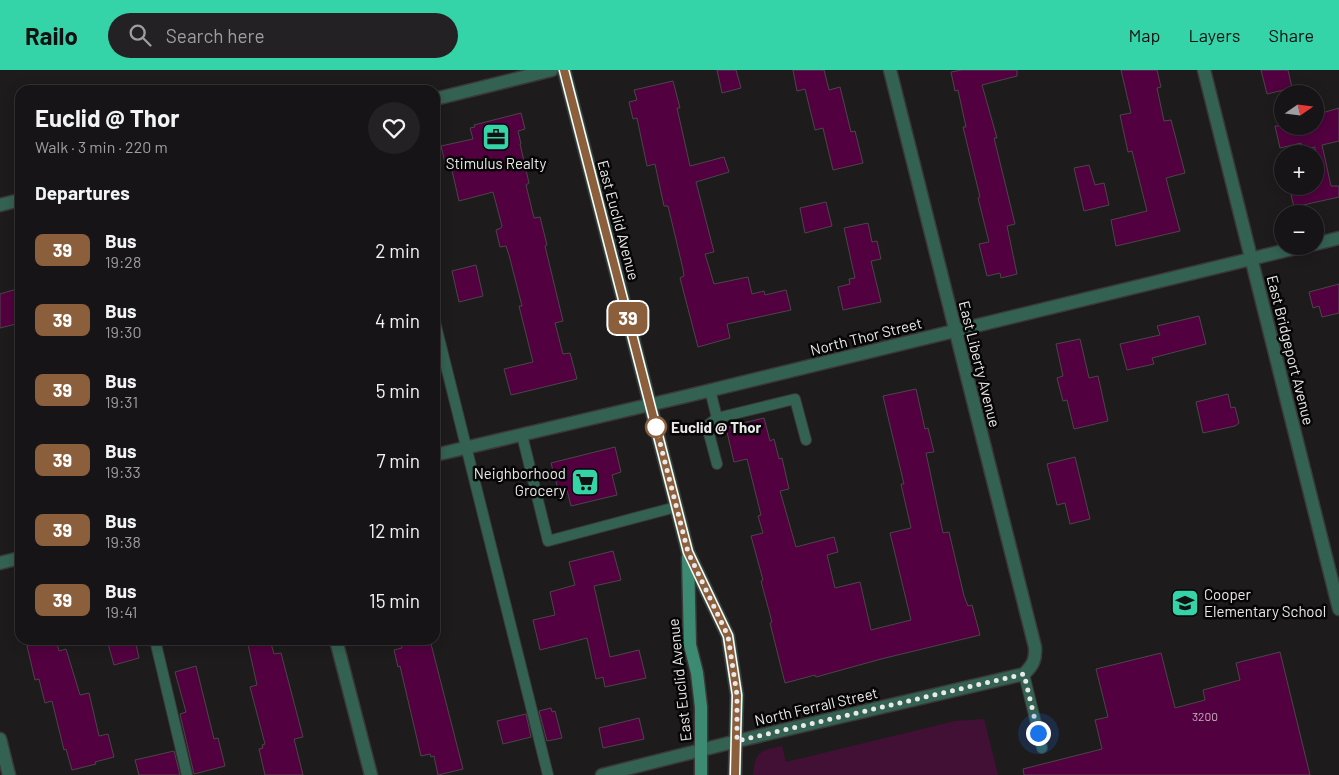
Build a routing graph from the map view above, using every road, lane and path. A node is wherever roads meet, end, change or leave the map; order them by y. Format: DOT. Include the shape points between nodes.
graph roads {
  1 [pos="552,70"];
  2 [pos="564,70"];
  3 [pos="890,70"];
  4 [pos="1204,70"];
  5 [pos="440,98"];
  6 [pos="15,201"];
  7 [pos="0,205"];
  8 [pos="1339,238"];
  9 [pos="1324,242"];
  10 [pos="1274,253"];
  11 [pos="1251,259"];
  12 [pos="955,331"];
  13 [pos="440,342"];
  14 [pos="710,390"];
  15 [pos="650,405"];
  16 [pos="717,418"];
  17 [pos="522,435"];
  18 [pos="806,440"];
  19 [pos="466,448"];
  20 [pos="440,454"];
  21 [pos="717,464"];
  22 [pos="676,508"];
  23 [pos="688,552"];
  24 [pos="15,559"];
  25 [pos="0,563"];
  26 [pos="1339,608"];
  27 [pos="156,645"];
  28 [pos="337,645"];
  29 [pos="1028,670"];
  30 [pos="0,739"];
  31 [pos="737,741"];
  32 [pos="1042,748"];
  33 [pos="702,750"];
  34 [pos="9,775"];
  35 [pos="187,775"];
  36 [pos="371,775"];
  37 [pos="548,775"];
  38 [pos="603,775"];
  39 [pos="608,775"];
  40 [pos="701,775"];
  41 [pos="735,775"];
  1 -- 5 [label="street"];
  2 -- 15 [label="main road, East Euclid Avenue"];
  3 -- 12 [label="street, East Liberty Avenue"];
  4 -- 11 [label="street, East Bridgeport Avenue"];
  6 -- 7 [label="street"];
  8 -- 9 [label="street"];
  10 -- 11 [label="street, North Thor Street"];
  11 -- 12 [label="street, North Thor Street"];
  11 -- 26 [label="street, East Bridgeport Avenue"];
  12 -- 14 [label="street, North Thor Street"];
  12 -- 29 [label="street, East Liberty Avenue" via="1035,647 1036,656"];
  13 -- 19 [label="lane"];
  14 -- 15 [label="street, North Thor Street"];
  14 -- 16 [label="lane"];
  15 -- 17 [label="street, North Thor Street"];
  15 -- 22 [label="main road, East Euclid Avenue"];
  16 -- 18 [label="lane" via="795,399"];
  16 -- 21 [label="lane" via="707,426"];
  17 -- 19 [label="street, North Thor Street"];
  17 -- 22 [label="lane" via="548,541"];
  19 -- 20 [label="street, North Thor Street"];
  19 -- 37 [label="lane"];
  22 -- 23 [label="main road, East Euclid Avenue"];
  23 -- 31 [label="main road, East Euclid Avenue" via="728,636 737,695"];
  23 -- 33 [label="main road, East Euclid Avenue" via="690,645 701,707"];
  24 -- 25 [label="street"];
  27 -- 35 [label="lane"];
  28 -- 36 [label="street"];
  29 -- 31 [label="street, North Ferrall Street"];
  29 -- 32 [label="lane"];
  30 -- 34 [label="street"];
  31 -- 33 [label="street, North Ferrall Street"];
  31 -- 41 [label="main road, East Euclid Avenue"];
  33 -- 38 [label="street, North Ferrall Street"];
  33 -- 40 [label="main road, East Euclid Avenue"];
  38 -- 39 [label="street, North Ferrall Street"];
}
